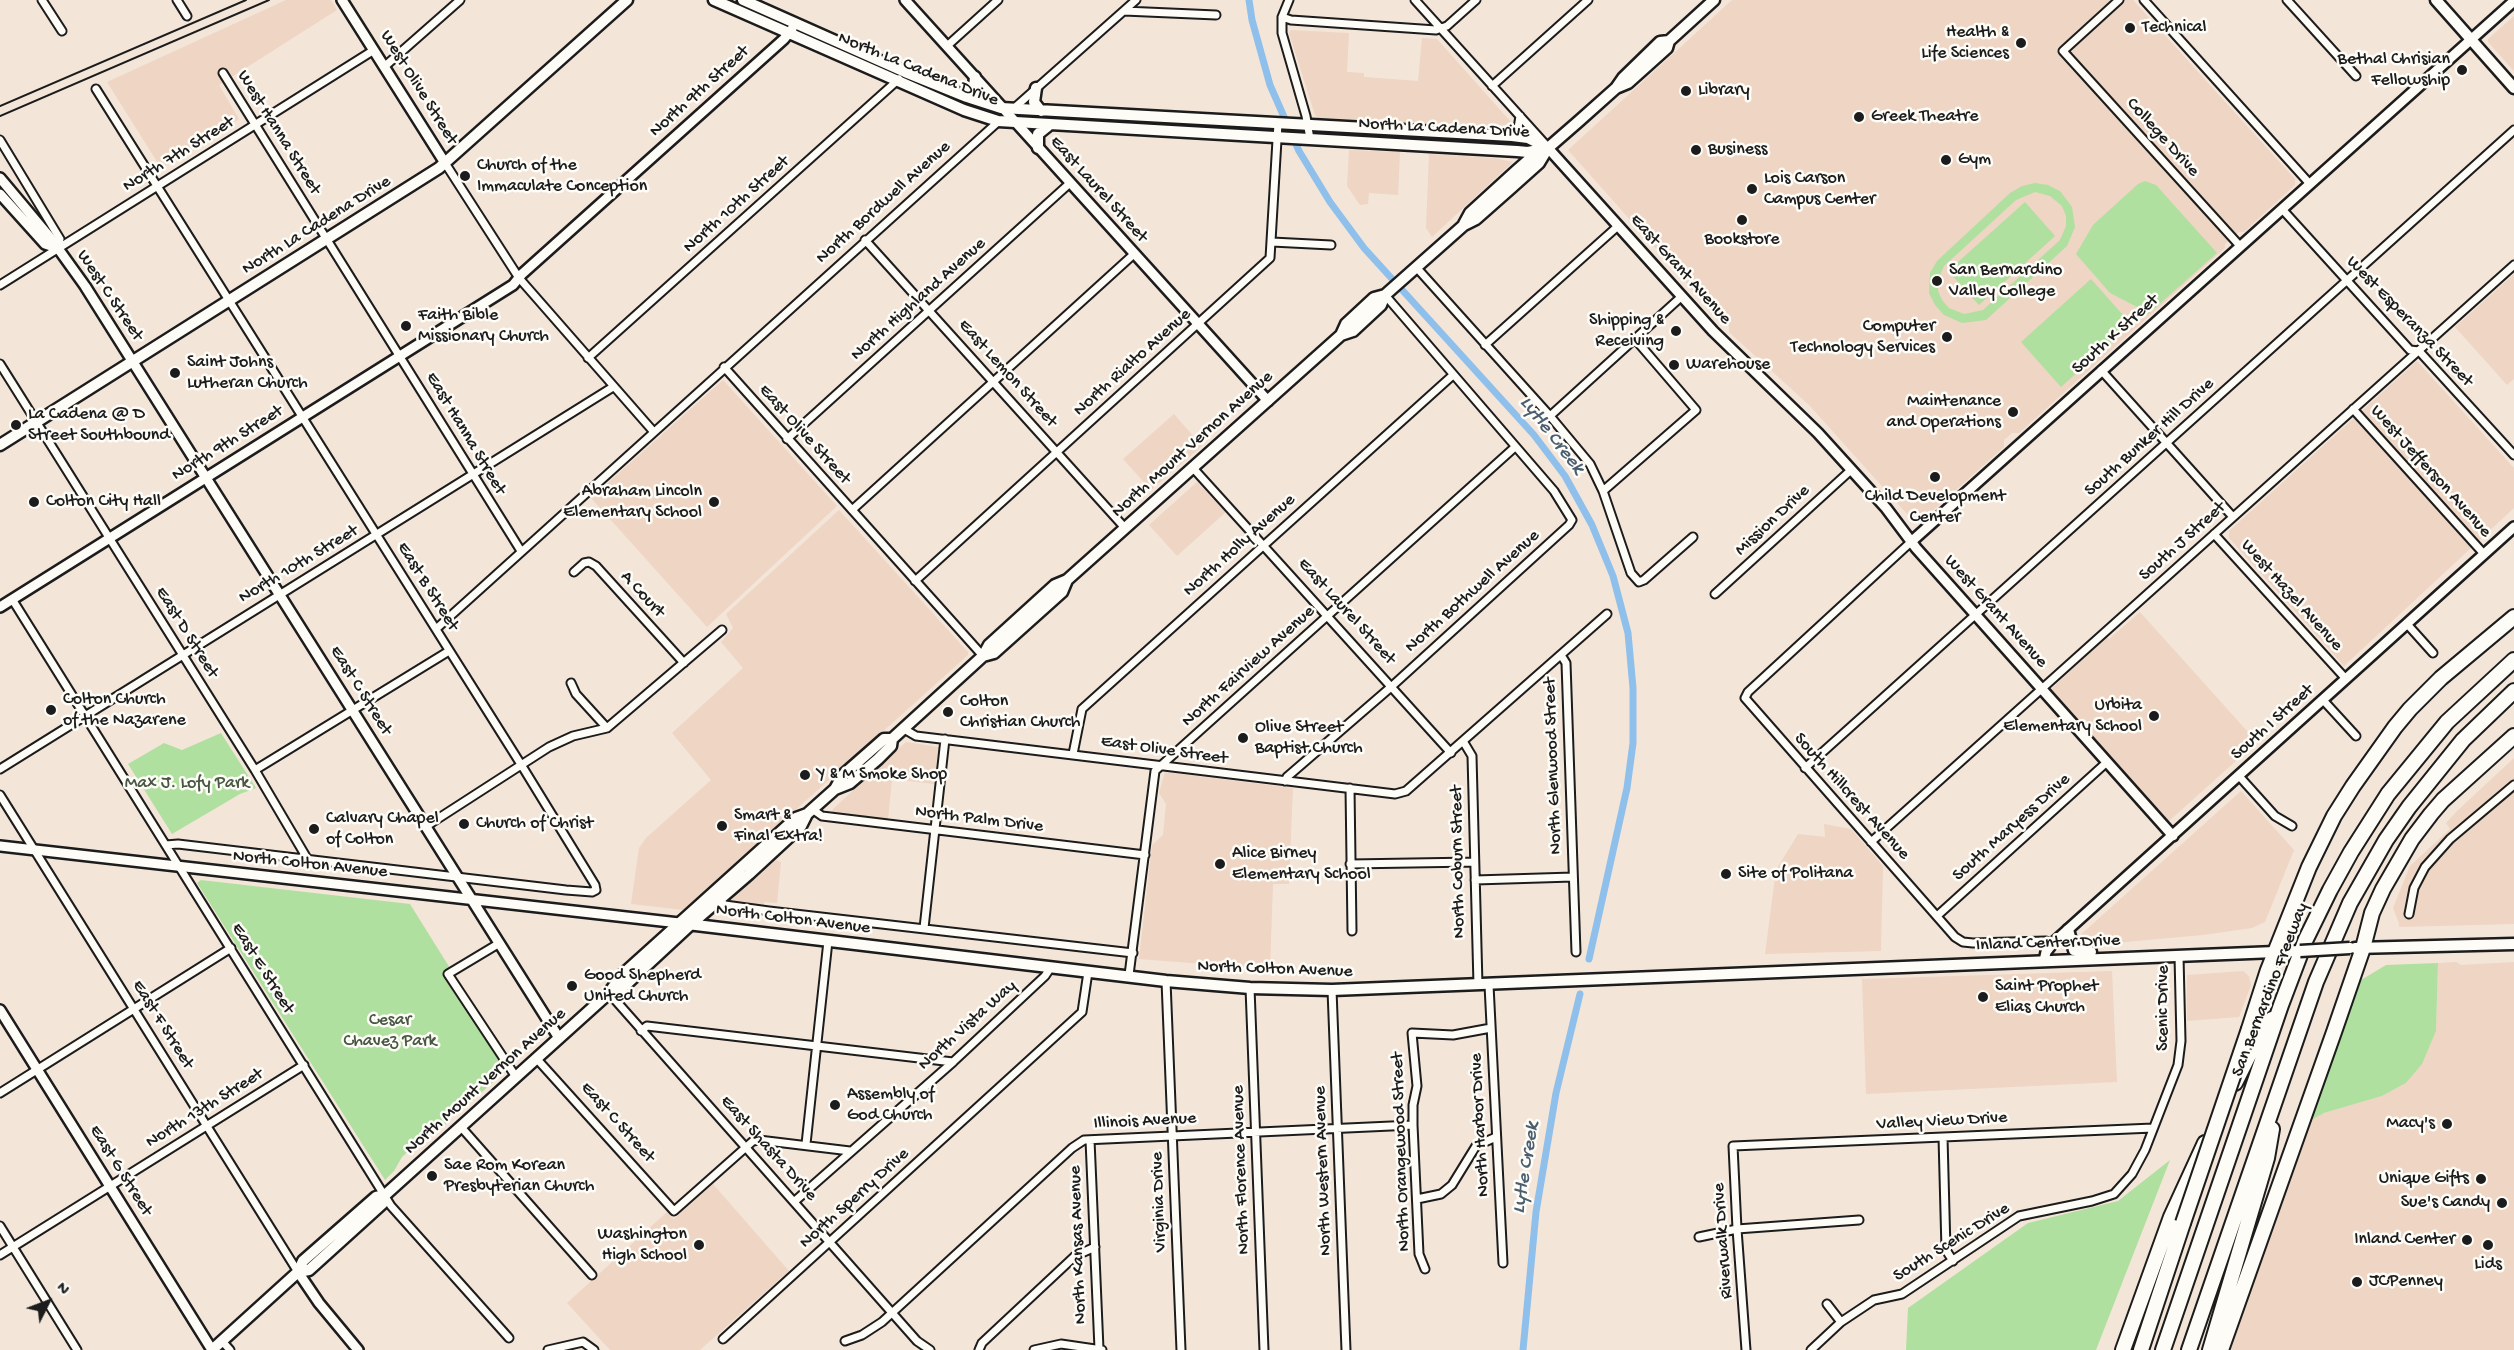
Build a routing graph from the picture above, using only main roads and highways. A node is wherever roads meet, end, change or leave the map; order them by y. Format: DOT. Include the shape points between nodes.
graph roads {
  1 [pos="635,0"];
  2 [pos="742,0"];
  3 [pos="1714,0"];
  4 [pos="714,1"];
  5 [pos="2434,1"];
  6 [pos="623,3"];
  7 [pos="975,77"];
  8 [pos="1036,88"];
  9 [pos="2514,88"];
  10 [pos="967,97"];
  11 [pos="1041,111"];
  12 [pos="1123,116"];
  13 [pos="1048,126"];
  14 [pos="1122,130"];
  15 [pos="1456,133"];
  16 [pos="1038,148"];
  17 [pos="1455,148"];
  18 [pos="1548,148"];
  19 [pos="0,445"];
  20 [pos="2514,617"];
  21 [pos="2514,626"];
  22 [pos="2514,660"];
  23 [pos="2514,691"];
  24 [pos="2514,729"];
  25 [pos="2514,736"];
  26 [pos="2377,751"];
  27 [pos="2455,789"];
  28 [pos="810,812"];
  29 [pos="685,924"];
  30 [pos="2068,930"];
  31 [pos="2514,944"];
  32 [pos="2357,948"];
  33 [pos="2282,951"];
  34 [pos="2104,958"];
  35 [pos="1584,981"];
  36 [pos="2281,1005"];
  37 [pos="2278,1094"];
  38 [pos="212,1350"];
  39 [pos="2123,1350"];
  40 [pos="2141,1350"];
  41 [pos="2163,1350"];
  42 [pos="2189,1350"];
  43 [pos="2210,1350"];
  44 [pos="2221,1350"];
  1 -- 6 [label="main road"];
  2 -- 10 [label="main road, North La Cadena Drive"];
  3 -- 18 [label="main road, North Mount Vernon Avenue" via="1669,41 1660,42 1616,88"];
  4 -- 13 [label="main road, North La Cadena Drive" via="982,118"];
  5 -- 9 [label="main road"];
  6 -- 19 [label="main road, North La Cadena Drive" via="446,163"];
  7 -- 10 [label="main road" via="975,88"];
  8 -- 11 [label="main road" via="1034,102"];
  10 -- 11 [label="main road, North La Cadena Drive" via="1007,110"];
  11 -- 12 [label="main road, North La Cadena Drive"];
  12 -- 14 [label="main road"];
  12 -- 15 [label="main road, North La Cadena Drive"];
  13 -- 14 [label="main road, North La Cadena Drive"];
  13 -- 16 [label="main road" via="1038,134"];
  14 -- 17 [label="main road, North La Cadena Drive"];
  15 -- 17 [label="main road"];
  15 -- 18 [label="main road, North La Cadena Drive" via="1528,138"];
  17 -- 18 [label="main road, North La Cadena Drive" via="1528,152"];
  18 -- 28 [label="main road, North Mount Vernon Avenue" via="1539,163 1476,219 1464,225 1385,295 1374,298 1346,324 1341,335 1067,580 1062,592 1003,646 983,656 892,739 891,746 878,759"];
  20 -- 26 [label="highway" via="2441,678"];
  21 -- 26 [label="highway" via="2445,683"];
  22 -- 36 [label="highway, San Bernardino Freeway" via="2447,722 2388,794 2330,890"];
  23 -- 37 [label="highway" via="2446,760 2409,807 2371,866 2350,903 2316,982"];
  24 -- 27 [label="highway" via="2464,775"];
  25 -- 27 [label="highway"];
  26 -- 33 [label="highway" via="2323,837 2301,886"];
  27 -- 32 [label="highway" via="2431,814 2398,862"];
  28 -- 29 [label="main road, North Mount Vernon Avenue" via="796,818"];
  28 -- 29 [label="main road, North Mount Vernon Avenue" via="801,826 719,901"];
  29 -- 35 [label="main road, North Colton Avenue" via="1250,988 1332,990"];
  29 -- 38 [label="main road, North Mount Vernon Avenue" via="615,982 609,993 385,1195 382,1203 309,1270 298,1272"];
  30 -- 34 [label="main road" via="2074,950 2095,951"];
  31 -- 32 [label="main road, Inland Center Drive"];
  32 -- 33 [label="main road, Inland Center Drive, bridge"];
  32 -- 44 [label="highway"];
  33 -- 34 [label="main road, Inland Center Drive"];
  33 -- 40 [label="highway, bridge" via="2249,1029"];
  34 -- 35 [label="main road, Inland Center Drive"];
  36 -- 39 [label="highway" via="2256,1041 2196,1161 2171,1217"];
  36 -- 41 [label="highway, San Bernardino Freeway"];
  37 -- 42 [label="highway"];
  37 -- 43 [label="highway" via="2267,1158"];
}
